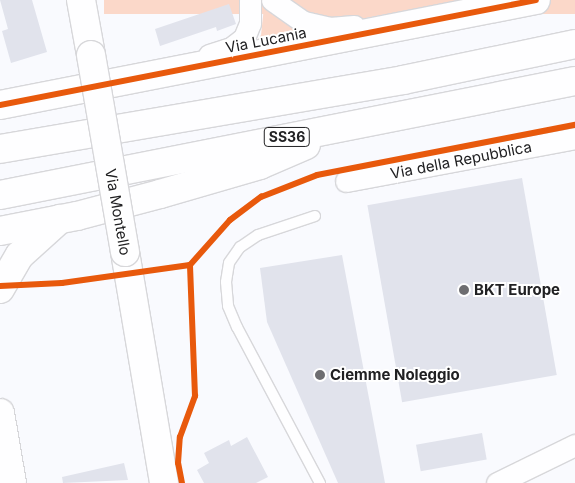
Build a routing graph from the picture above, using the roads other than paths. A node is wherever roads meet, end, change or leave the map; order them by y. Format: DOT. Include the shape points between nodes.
graph roads {
  1 [pos="81,0"];
  2 [pos="250,0"];
  3 [pos="272,0"];
  4 [pos="536,0"];
  5 [pos="503,4"];
  6 [pos="575,44"];
  7 [pos="140,77"];
  8 [pos="575,81"];
  9 [pos="54,94"];
  10 [pos="0,100"];
  11 [pos="0,105"];
  12 [pos="357,123"];
  13 [pos="575,138"];
  14 [pos="0,149"];
  15 [pos="346,181"];
  16 [pos="0,195"];
  17 [pos="315,216"];
  18 [pos="60,219"];
  19 [pos="0,231"];
  20 [pos="0,289"];
  21 [pos="0,413"];
  22 [pos="575,445"];
  23 [pos="12,483"];
  24 [pos="164,483"];
  25 [pos="320,483"];
  26 [pos="497,483"];
  1 -- 24 [label="main road, Via Montello, bridge"];
  2 -- 7 [label="street" via="250,23 244,38 231,48"];
  3 -- 5 [label="street" via="304,22 330,28 449,7"];
  4 -- 5 [label="main road, Via Lucania"];
  5 -- 7 [label="main road, Via Lucania"];
  6 -- 14 [label="main road, SS36" via="403,80"];
  7 -- 9 [label="main road, Via Lucania"];
  8 -- 12 [label="main road, SS36"];
  9 -- 10 [label="main road"];
  9 -- 11 [label="main road, Via Lucania"];
  12 -- 16 [label="main road, SS36"];
  12 -- 18 [label="main road" via="260,165"];
  13 -- 15 [label="street, Via della Repubblica"];
  17 -- 25 [label="lane" via="258,235 240,247 228,263 226,282 228,306 237,327"];
  18 -- 19 [label="main road"];
  18 -- 20 [label="main road" via="20,255"];
  21 -- 23 [label="main road"];
  22 -- 26 [label="street"];
}
